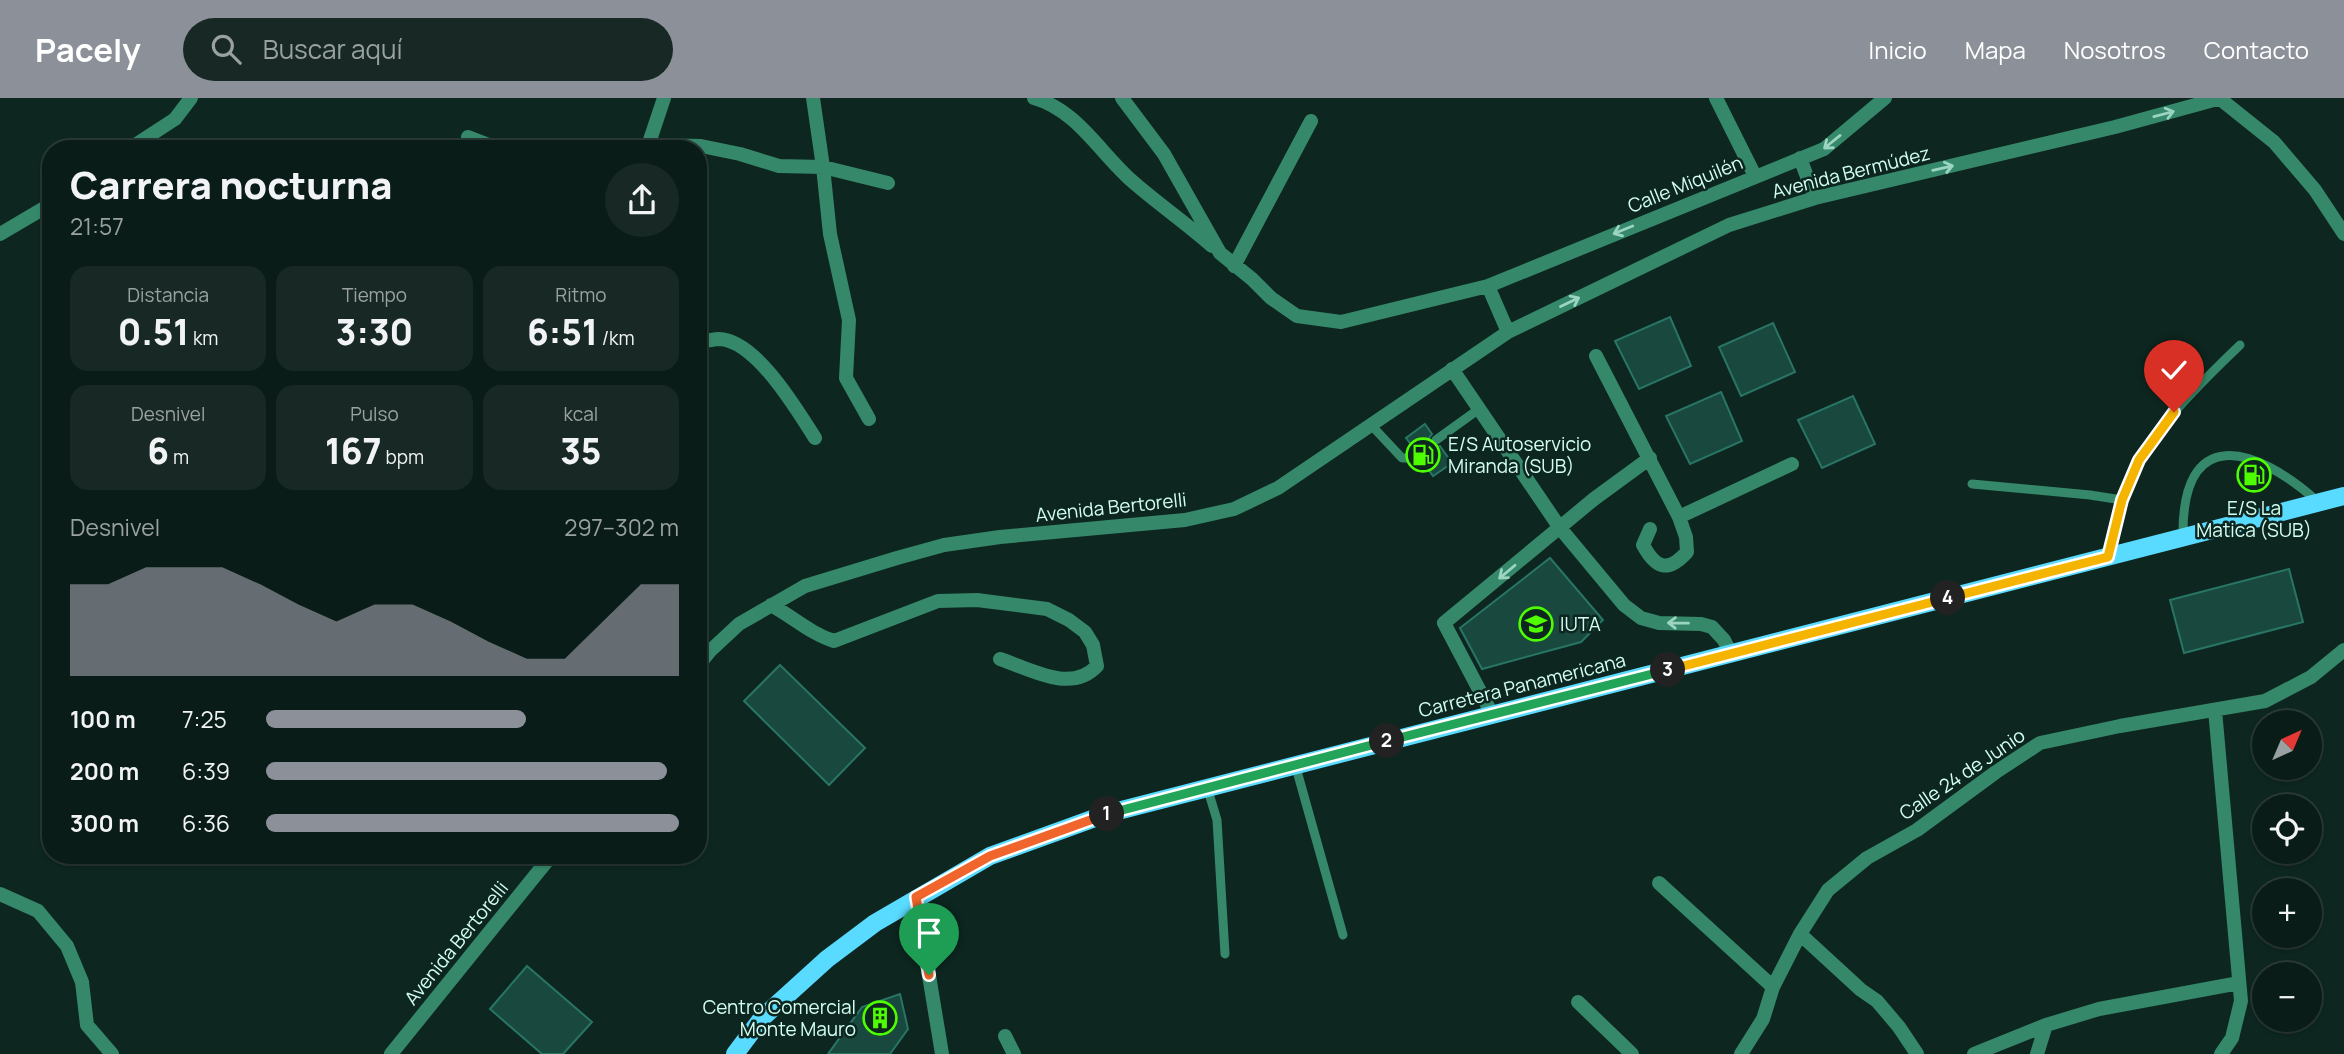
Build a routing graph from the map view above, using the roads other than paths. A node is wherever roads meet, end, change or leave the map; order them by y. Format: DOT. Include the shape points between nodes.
graph roads {
  1 [pos="191,98"];
  2 [pos="664,98"];
  3 [pos="813,98"];
  4 [pos="1034,98"];
  5 [pos="1122,98"];
  6 [pos="1716,98"];
  7 [pos="1885,98"];
  8 [pos="2220,98"];
  9 [pos="1311,121"];
  10 [pos="468,137"];
  11 [pos="143,140"];
  12 [pos="476,140"];
  13 [pos="650,140"];
  14 [pos="707,147"];
  15 [pos="1800,158"];
  16 [pos="823,167"];
  17 [pos="1755,176"];
  18 [pos="888,183"];
  19 [pos="1815,198"];
  20 [pos="42,209"];
  21 [pos="2339,217"];
  22 [pos="0,234"];
  23 [pos="2344,234"];
  24 [pos="1220,253"];
  25 [pos="1234,266"];
  26 [pos="1488,286"];
  27 [pos="1508,332"];
  28 [pos="707,341"];
  29 [pos="2240,345"];
  30 [pos="1597,355"];
  31 [pos="1452,369"];
  32 [pos="1479,409"];
  33 [pos="869,419"];
  34 [pos="1373,426"];
  35 [pos="815,438"];
  36 [pos="1436,440"];
  37 [pos="1417,453"];
  38 [pos="1650,458"];
  39 [pos="1792,464"];
  40 [pos="1972,484"];
  41 [pos="2344,496"];
  42 [pos="2122,500"];
  43 [pos="2318,503"];
  44 [pos="1679,517"];
  45 [pos="1560,528"];
  46 [pos="1650,529"];
  47 [pos="2183,538"];
  48 [pos="2108,557"];
  49 [pos="771,605"];
  50 [pos="2344,650"];
  51 [pos="1731,654"];
  52 [pos="707,655"];
  53 [pos="1000,659"];
  54 [pos="2215,710"];
  55 [pos="1492,714"];
  56 [pos="1295,764"];
  57 [pos="1207,787"];
  58 [pos="545,864"];
  59 [pos="1659,883"];
  60 [pos="0,894"];
  61 [pos="916,897"];
  62 [pos="1800,934"];
  63 [pos="1343,935"];
  64 [pos="1225,954"];
  65 [pos="2239,983"];
  66 [pos="1773,987"];
  67 [pos="1578,1002"];
  68 [pos="2046,1025"];
  69 [pos="1005,1036"];
  70 [pos="112,1054"];
  71 [pos="391,1054"];
  72 [pos="734,1054"];
  73 [pos="942,1054"];
  74 [pos="1014,1054"];
  75 [pos="1632,1054"];
  76 [pos="1741,1054"];
  77 [pos="1917,1054"];
  78 [pos="1974,1054"];
  79 [pos="2037,1054"];
  80 [pos="2221,1054"];
  1 -- 11 [label="street" via="175,120"];
  2 -- 13 [label="street"];
  3 -- 16 [label="street"];
  4 -- 24 [label="street, Calle Miquilén" via="1081,126 1130,180"];
  5 -- 24 [label="street" via="1164,155"];
  6 -- 17 [label="street"];
  7 -- 15 [label="street, Calle Miquilén, one-way" via="1824,149"];
  19 -- 8 [label="street, Avenida Bermúdez, one-way"];
  8 -- 21 [label="street" via="2274,142"];
  9 -- 25 [label="street"];
  10 -- 12 [label="street"];
  14 -- 16 [label="street" via="779,166"];
  15 -- 17 [label="street, Calle Miquilén"];
  15 -- 19 [label="street"];
  16 -- 18 [label="street"];
  16 -- 33 [label="street" via="830,234 849,320 846,378"];
  17 -- 26 [label="street, Calle Miquilén, one-way"];
  27 -- 19 [label="street, Avenida Bermúdez, one-way" via="1729,225"];
  20 -- 22 [label="street"];
  21 -- 23 [label="street"];
  24 -- 25 [label="street, Calle Miquilén"];
  25 -- 26 [label="street, Calle Miquilén" via="1285,309 1322,321 1341,322"];
  26 -- 27 [label="street"];
  27 -- 31 [label="street, Avenida Bertorelli"];
  28 -- 35 [label="street" via="721,339 744,349 778,380"];
  29 -- 42 [label="lane" via="2174,412 2139,460"];
  30 -- 38 [label="street"];
  31 -- 32 [label="street"];
  31 -- 34 [label="street, Avenida Bertorelli"];
  32 -- 36 [label="lane"];
  32 -- 45 [label="street"];
  34 -- 37 [label="lane" via="1402,458"];
  34 -- 49 [label="street, Avenida Bertorelli" via="1278,488 1234,509 1185,520 944,545 805,586"];
  38 -- 44 [label="street"];
  38 -- 45 [label="street"];
  39 -- 44 [label="street"];
  40 -- 42 [label="lane"];
  41 -- 43 [label="main road, Carretera Panamericana"];
  42 -- 48 [label="lane"];
  43 -- 47 [label="main road, Carretera Panamericana"];
  43 -- 47 [label="lane" via="2287,477 2253,460 2212,457 2196,471 2186,495"];
  44 -- 46 [label="street" via="1687,552 1675,564 1663,566 1651,559 1643,545"];
  51 -- 45 [label="street, one-way" via="1712,627 1641,618 1624,605"];
  45 -- 55 [label="street, one-way" via="1444,623"];
  47 -- 48 [label="main road, Carretera Panamericana"];
  48 -- 51 [label="main road, Carretera Panamericana"];
  49 -- 52 [label="street, Avenida Bertorelli" via="739,624"];
  49 -- 53 [label="street" via="818,636 834,641 938,601 976,600 1047,609 1085,632 1097,666 1069,680"];
  50 -- 54 [label="street, Calle 24 de Junio" via="2311,677 2265,701"];
  51 -- 55 [label="main road, Carretera Panamericana"];
  54 -- 62 [label="street, Calle 24 de Junio" via="2040,743 1917,830 1867,858 1828,890"];
  54 -- 65 [label="street"];
  55 -- 56 [label="main road, Carretera Panamericana"];
  56 -- 57 [label="main road, Carretera Panamericana"];
  56 -- 63 [label="lane"];
  57 -- 61 [label="main road, Carretera Panamericana" via="1106,814 990,856"];
  57 -- 64 [label="lane" via="1217,820"];
  58 -- 71 [label="street, Avenida Bertorelli"];
  59 -- 66 [label="street"];
  60 -- 70 [label="street" via="38,911 68,946 82,982 87,1025"];
  61 -- 72 [label="main road, Carretera Panamericana" via="827,959 762,1018"];
  61 -- 73 [label="street"];
  62 -- 66 [label="street, Calle 24 de Junio"];
  62 -- 77 [label="street" via="1877,1001"];
  65 -- 68 [label="street" via="2099,1009"];
  65 -- 80 [label="street" via="2241,1001 2232,1038"];
  66 -- 76 [label="street, Calle 24 de Junio" via="1763,1019"];
  67 -- 75 [label="street"];
  68 -- 78 [label="street"];
  68 -- 79 [label="street"];
  69 -- 74 [label="street"];
}
